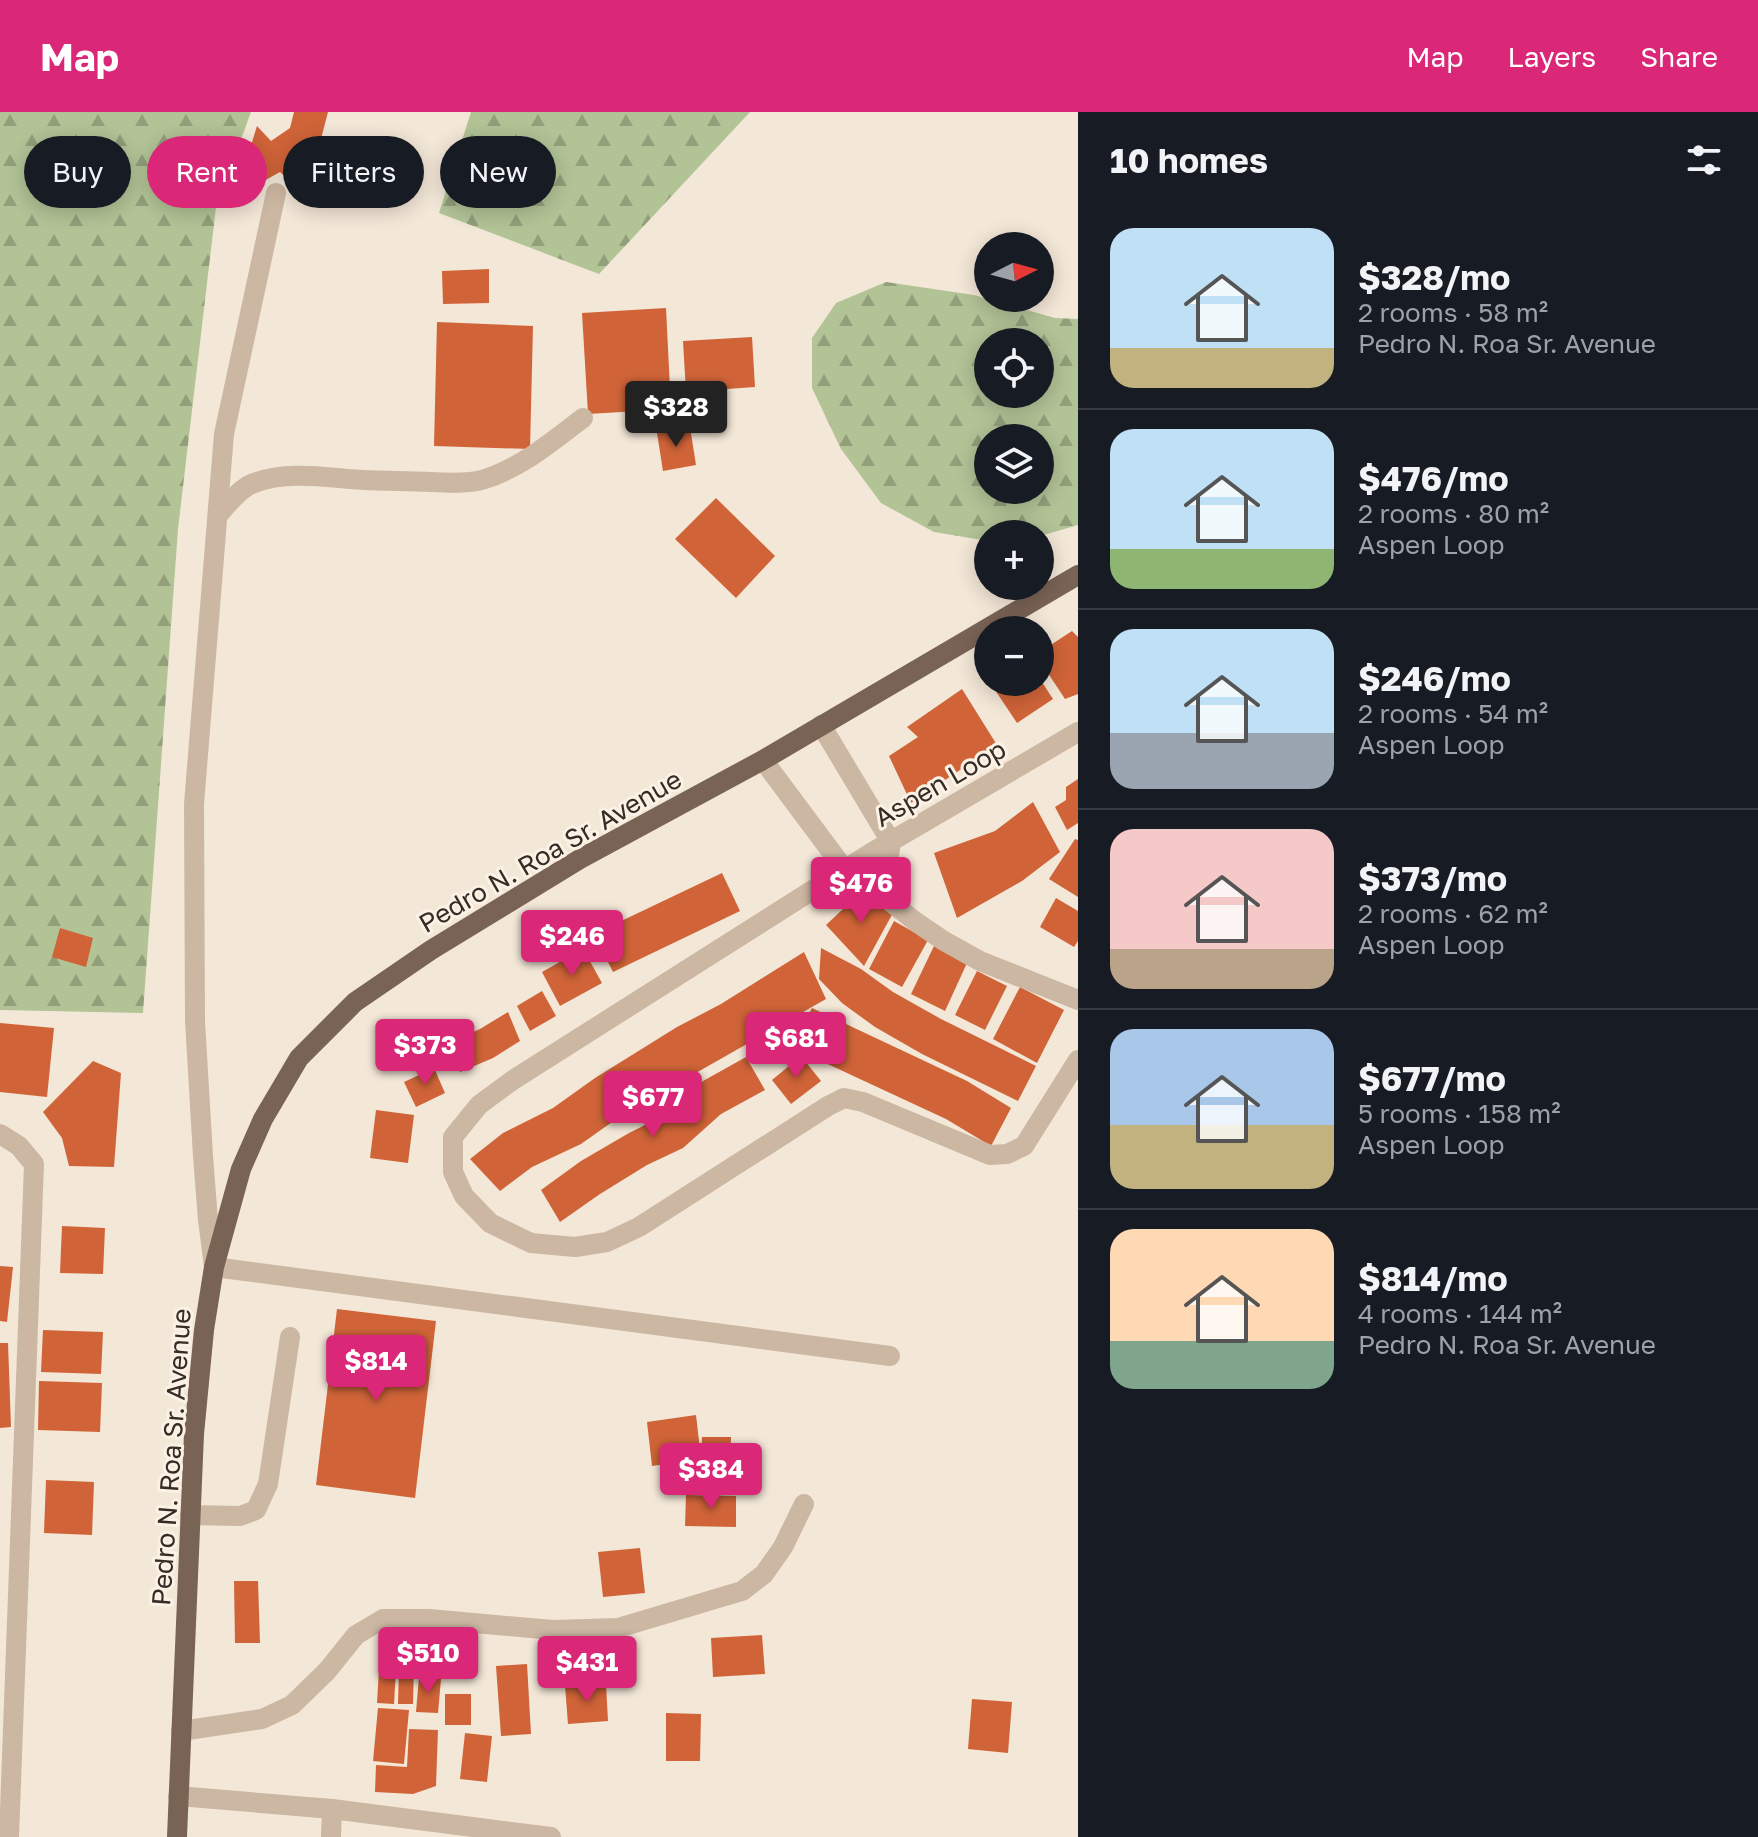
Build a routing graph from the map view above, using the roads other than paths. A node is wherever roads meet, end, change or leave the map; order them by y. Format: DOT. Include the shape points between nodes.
graph roads {
  1 [pos="276,193"];
  2 [pos="583,418"];
  3 [pos="218,515"];
  4 [pos="1078,575"];
  5 [pos="821,725"];
  6 [pos="1078,732"];
  7 [pos="763,760"];
  8 [pos="891,842"];
  9 [pos="845,870"];
  10 [pos="883,896"];
  11 [pos="1078,1000"];
  12 [pos="1078,1060"];
  13 [pos="0,1134"];
  14 [pos="214,1267"];
  15 [pos="290,1337"];
  16 [pos="890,1356"];
  17 [pos="804,1504"];
  18 [pos="190,1515"];
  19 [pos="181,1731"];
  20 [pos="178,1796"];
  21 [pos="332,1809"];
  22 [pos="9,1837"];
  23 [pos="177,1837"];
  24 [pos="331,1837"];
  25 [pos="551,1837"];
  1 -- 3 [label="street" via="224,434"];
  2 -- 3 [label="street" via="513,468 483,480 274,478 251,484"];
  3 -- 14 [label="street" via="194,804 195,1021"];
  4 -- 5 [label="main road, Pedro N. Roa Sr. Avenue"];
  5 -- 7 [label="main road, Pedro N. Roa Sr. Avenue"];
  5 -- 8 [label="street"];
  6 -- 8 [label="street, Aspen Loop"];
  7 -- 9 [label="street"];
  7 -- 14 [label="main road, Pedro N. Roa Sr. Avenue" via="580,859 355,1002 299,1058 263,1119 241,1169"];
  8 -- 9 [label="street, Aspen Loop"];
  8 -- 10 [label="street"];
  9 -- 10 [label="street"];
  9 -- 12 [label="street, Aspen Loop" via="479,1105 453,1137 453,1172 464,1196 490,1223 531,1243 575,1247 607,1242 844,1098 990,1155 1007,1154 1024,1146"];
  10 -- 11 [label="street" via="980,961"];
  13 -- 22 [label="street" via="34,1164"];
  14 -- 16 [label="street"];
  14 -- 18 [label="main road, Pedro N. Roa Sr. Avenue"];
  15 -- 18 [label="street" via="268,1484 256,1510 240,1516"];
  17 -- 19 [label="street" via="764,1574 742,1591 618,1628 553,1630 383,1619 356,1635 292,1705 262,1719"];
  18 -- 19 [label="main road, Pedro N. Roa Sr. Avenue"];
  19 -- 20 [label="main road, Pedro N. Roa Sr. Avenue"];
  20 -- 21 [label="street"];
  20 -- 23 [label="main road, Pedro N. Roa Sr. Avenue"];
  21 -- 24 [label="street"];
  21 -- 25 [label="street"];
}
